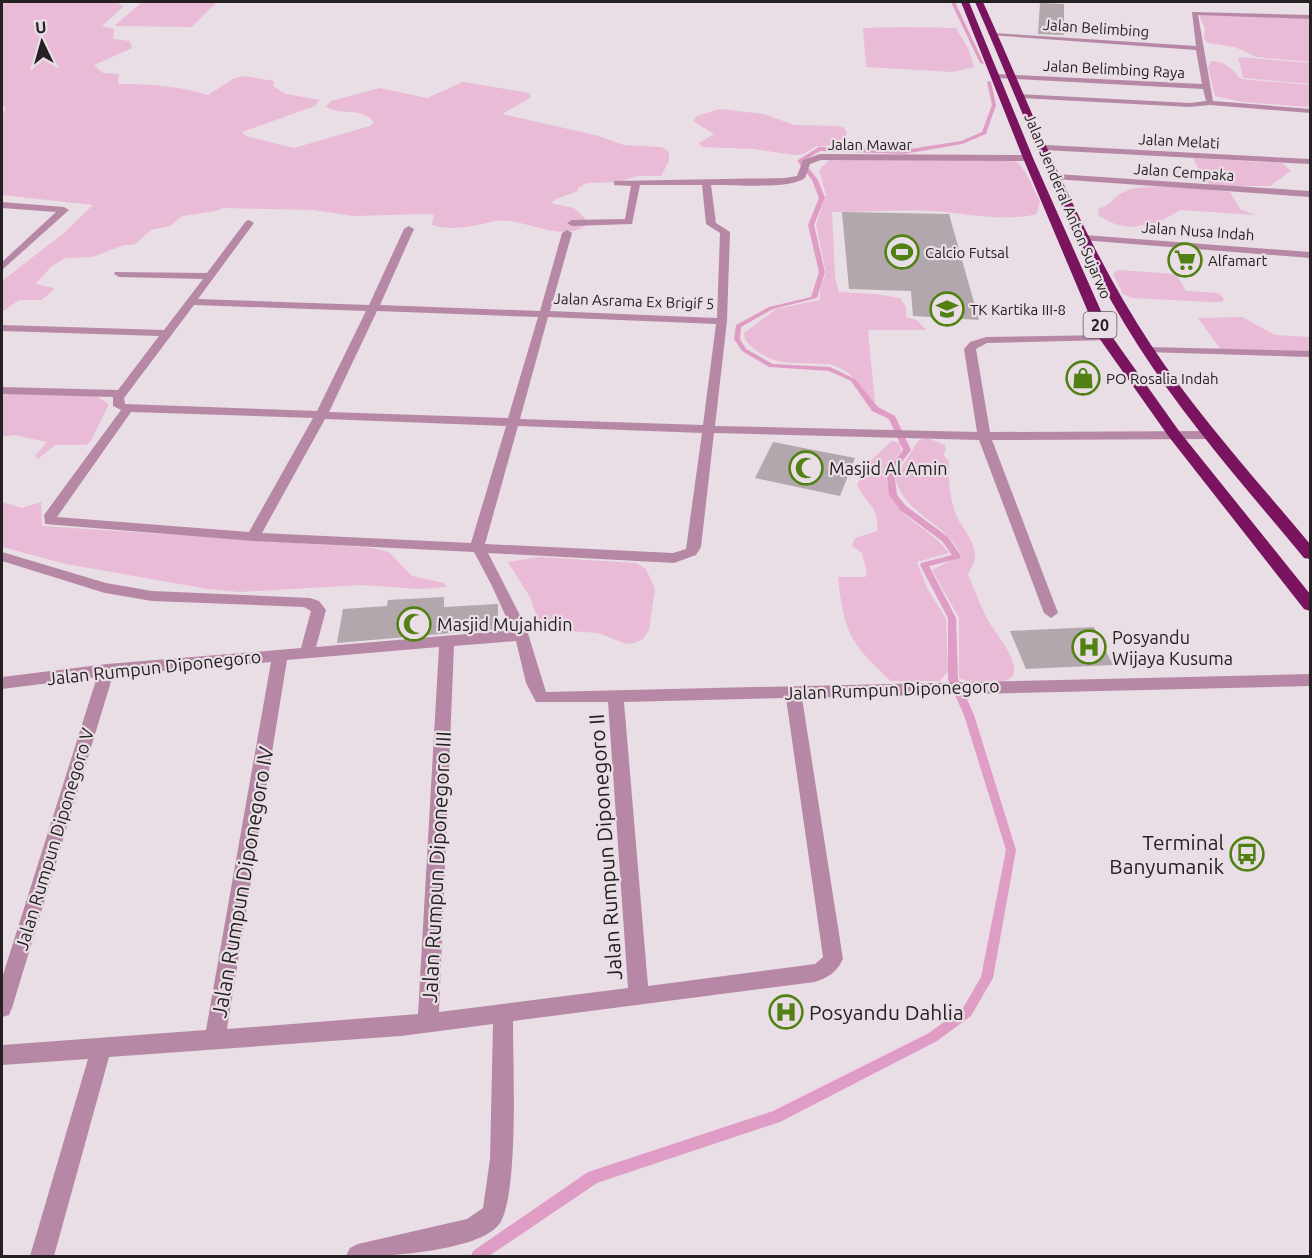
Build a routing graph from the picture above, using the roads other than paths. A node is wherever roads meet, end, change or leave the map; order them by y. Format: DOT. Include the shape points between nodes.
graph roads {
  1 [pos="965,2"];
  2 [pos="979,2"];
  3 [pos="1311,16"];
  4 [pos="993,35"];
  5 [pos="1198,48"];
  6 [pos="996,76"];
  7 [pos="1012,76"];
  8 [pos="1206,87"];
  9 [pos="1020,96"];
  10 [pos="1210,103"];
  11 [pos="1311,111"];
  12 [pos="1046,148"];
  13 [pos="1028,158"];
  14 [pos="1311,162"];
  15 [pos="1057,177"];
  16 [pos="706,182"];
  17 [pos="617,183"];
  18 [pos="636,183"];
  19 [pos="1311,194"];
  20 [pos="2,205"];
  21 [pos="249,223"];
  22 [pos="409,229"];
  23 [pos="1084,238"];
  24 [pos="1311,255"];
  25 [pos="2,267"];
  26 [pos="119,274"];
  27 [pos="209,276"];
  28 [pos="190,302"];
  29 [pos="373,308"];
  30 [pos="544,314"];
  31 [pos="722,321"];
  32 [pos="2,328"];
  33 [pos="166,333"];
  34 [pos="1106,338"];
  35 [pos="1148,350"];
  36 [pos="1311,354"];
  37 [pos="2,390"];
  38 [pos="120,394"];
  39 [pos="128,408"];
  40 [pos="321,415"];
  41 [pos="511,423"];
  42 [pos="710,429"];
  43 [pos="1174,435"];
  44 [pos="1210,435"];
  45 [pos="984,436"];
  46 [pos="253,537"];
  47 [pos="477,547"];
  48 [pos="1311,554"];
  49 [pos="2,555"];
  50 [pos="1311,605"];
  51 [pos="1051,613"];
  52 [pos="519,635"];
  53 [pos="447,643"];
  54 [pos="308,652"];
  55 [pos="280,655"];
  56 [pos="107,670"];
  57 [pos="1311,680"];
  58 [pos="2,683"];
  59 [pos="793,692"];
  60 [pos="616,697"];
  61 [pos="639,996"];
  62 [pos="2,1008"];
  63 [pos="503,1013"];
  64 [pos="428,1022"];
  65 [pos="215,1040"];
  66 [pos="101,1049"];
  67 [pos="2,1055"];
  68 [pos="42,1257"];
  69 [pos="358,1257"];
  1 -- 6 [label="highway, Jalan Jenderal Anton Sujarwo / 20"];
  2 -- 4 [label="highway, Jalan Jenderal Anton Sujarwo / 20"];
  3 -- 5 [label="street" via="1194,13"];
  4 -- 5 [label="street, Jalan Belimbing"];
  4 -- 7 [label="highway, Jalan Jenderal Anton Sujarwo / 20"];
  5 -- 8 [label="street"];
  6 -- 7 [label="street"];
  6 -- 13 [label="highway, Jalan Jenderal Anton Sujarwo / 20"];
  7 -- 8 [label="street, Jalan Belimbing Raya"];
  7 -- 9 [label="highway, Jalan Jenderal Anton Sujarwo / 20"];
  8 -- 10 [label="street, Jalan Belimbing Raya"];
  9 -- 10 [label="street"];
  9 -- 12 [label="highway, Jalan Jenderal Anton Sujarwo / 20"];
  10 -- 11 [label="street"];
  12 -- 14 [label="street, Jalan Melati"];
  12 -- 15 [label="highway, Jalan Jenderal Anton Sujarwo / 20"];
  13 -- 16 [label="street, Jalan Mawar" via="820,158 805,166 801,178"];
  13 -- 34 [label="highway, Jalan Jenderal Anton Sujarwo / 20"];
  15 -- 19 [label="street, Jalan Cempaka"];
  15 -- 23 [label="highway, Jalan Jenderal Anton Sujarwo / 20"];
  16 -- 18 [label="street, Jalan Mawar"];
  16 -- 31 [label="street" via="711,224 725,232"];
  17 -- 18 [label="street, Jalan Mawar"];
  18 -- 30 [label="street, Jalan Asrama Ex Brigif 5" via="626,224 569,228"];
  20 -- 25 [label="street" via="64,210"];
  21 -- 27 [label="street"];
  22 -- 29 [label="street"];
  23 -- 24 [label="street, Jalan Nusa Indah"];
  23 -- 35 [label="highway, Jalan Jenderal Anton Sujarwo / 20"];
  26 -- 27 [label="street"];
  27 -- 28 [label="street"];
  28 -- 29 [label="street, Jalan Asrama Ex Brigif 5"];
  28 -- 33 [label="street"];
  29 -- 30 [label="street, Jalan Asrama Ex Brigif 5"];
  29 -- 40 [label="street"];
  30 -- 31 [label="street, Jalan Asrama Ex Brigif 5"];
  30 -- 41 [label="street, Jalan Asrama Ex Brigif 5"];
  31 -- 42 [label="street, Jalan Asrama Ex Brigif 5"];
  32 -- 33 [label="street"];
  33 -- 38 [label="street"];
  34 -- 43 [label="highway, Jalan Jenderal Anton Sujarwo / 20"];
  34 -- 45 [label="street" via="986,340 974,344 970,349"];
  35 -- 36 [label="street"];
  35 -- 44 [label="highway, Jalan Jenderal Anton Sujarwo / 20"];
  37 -- 38 [label="street"];
  38 -- 39 [label="street" via="119,406"];
  39 -- 40 [label="street"];
  39 -- 46 [label="street, Jalan Asrama Ex Brigif 5" via="50,521"];
  40 -- 41 [label="street"];
  40 -- 46 [label="street"];
  41 -- 42 [label="street"];
  41 -- 47 [label="street, Jalan Asrama Ex Brigif 5"];
  42 -- 45 [label="street"];
  42 -- 47 [label="street, Jalan Asrama Ex Brigif 5" via="694,547 686,556"];
  43 -- 44 [label="street"];
  43 -- 45 [label="street"];
  43 -- 50 [label="highway, Jalan Jenderal Anton Sujarwo / 20"];
  44 -- 48 [label="highway, Jalan Jenderal Anton Sujarwo / 20"];
  45 -- 51 [label="street"];
  46 -- 47 [label="street, Jalan Asrama Ex Brigif 5"];
  47 -- 52 [label="street, Jalan Rumpun Diponegoro" via="490,566"];
  49 -- 54 [label="street" via="105,588 152,596 305,602 319,610"];
  52 -- 53 [label="street, Jalan Rumpun Diponegoro"];
  52 -- 60 [label="street, Jalan Rumpun Diponegoro" via="536,691 542,698"];
  53 -- 54 [label="street, Jalan Rumpun Diponegoro"];
  53 -- 64 [label="street, Jalan Rumpun Diponegoro III"];
  54 -- 55 [label="street, Jalan Rumpun Diponegoro"];
  55 -- 56 [label="street, Jalan Rumpun Diponegoro"];
  55 -- 65 [label="street, Jalan Rumpun Diponegoro IV"];
  56 -- 58 [label="street, Jalan Rumpun Diponegoro"];
  56 -- 62 [label="street, Jalan Rumpun Diponegoro V"];
  57 -- 59 [label="street, Jalan Rumpun Diponegoro"];
  59 -- 60 [label="street, Jalan Rumpun Diponegoro"];
  59 -- 61 [label="street" via="830,964 815,973"];
  60 -- 61 [label="street, Jalan Rumpun Diponegoro II"];
  61 -- 63 [label="street, Jalan Rumpun Diponegoro II"];
  63 -- 64 [label="street, Jalan Rumpun Diponegoro II"];
  63 -- 69 [label="street" via="501,1159 491,1216 472,1229"];
  64 -- 65 [label="street, Jalan Rumpun Diponegoro III"];
  65 -- 66 [label="street, Jalan Rumpun Diponegoro IV"];
  66 -- 67 [label="street, Jalan Rumpun Diponegoro IV"];
  66 -- 68 [label="street"];
}
